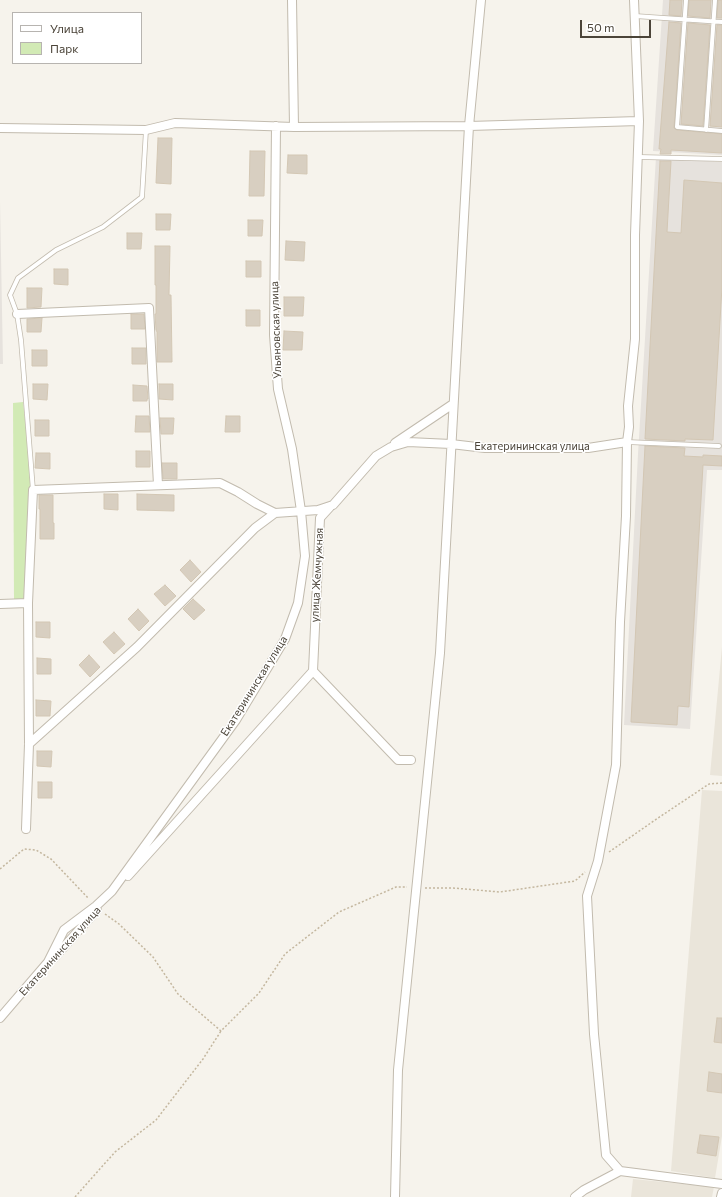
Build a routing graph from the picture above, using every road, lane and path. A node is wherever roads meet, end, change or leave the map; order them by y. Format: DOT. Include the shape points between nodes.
graph roads {
  1 [pos="292,0"];
  2 [pos="481,0"];
  3 [pos="634,0"];
  4 [pos="686,0"];
  5 [pos="715,0"];
  6 [pos="635,16"];
  7 [pos="685,19"];
  8 [pos="714,22"];
  9 [pos="722,22"];
  10 [pos="639,121"];
  11 [pos="276,126"];
  12 [pos="469,126"];
  13 [pos="294,127"];
  14 [pos="0,128"];
  15 [pos="146,130"];
  16 [pos="706,130"];
  17 [pos="722,131"];
  18 [pos="639,157"];
  19 [pos="722,159"];
  20 [pos="17,314"];
  21 [pos="453,404"];
  22 [pos="627,442"];
  23 [pos="451,444"];
  24 [pos="719,446"];
  25 [pos="376,456"];
  26 [pos="158,485"];
  27 [pos="33,490"];
  28 [pos="301,511"];
  29 [pos="275,513"];
  30 [pos="305,556"];
  31 [pos="28,603"];
  32 [pos="0,604"];
  33 [pos="313,671"];
  34 [pos="29,744"];
  35 [pos="412,760"];
  36 [pos="722,784"];
  37 [pos="26,829"];
  38 [pos="610,852"];
  39 [pos="0,869"];
  40 [pos="586,871"];
  41 [pos="416,888"];
  42 [pos="96,906"];
  43 [pos="0,1018"];
  44 [pos="221,1031"];
  45 [pos="620,1171"];
  46 [pos="722,1184"];
  47 [pos="722,1193"];
  48 [pos="76,1197"];
  49 [pos="395,1197"];
  50 [pos="575,1197"];
  51 [pos="721,1197"];
  1 -- 13 [label="street"];
  2 -- 12 [label="street"];
  3 -- 6 [label="street"];
  4 -- 7 [label="lane"];
  5 -- 8 [label="lane"];
  6 -- 7 [label="lane"];
  6 -- 10 [label="street"];
  7 -- 8 [label="lane"];
  7 -- 16 [label="lane" via="678,127"];
  8 -- 9 [label="lane"];
  8 -- 16 [label="lane"];
  10 -- 12 [label="street"];
  10 -- 18 [label="street"];
  11 -- 13 [label="street"];
  11 -- 15 [label="street" via="175,123"];
  11 -- 28 [label="street, Ульяновская улица" via="274,342 278,389 292,449"];
  12 -- 13 [label="street"];
  12 -- 21 [label="street"];
  14 -- 15 [label="street"];
  15 -- 20 [label="lane" via="142,197 103,227 56,250 18,278 10,295"];
  16 -- 17 [label="lane"];
  18 -- 19 [label="lane"];
  18 -- 22 [label="street" via="635,235 635,339"];
  20 -- 26 [label="street" via="149,308"];
  20 -- 27 [label="lane"];
  21 -- 23 [label="street"];
  21 -- 25 [label="street, улица Жемчужная"];
  22 -- 23 [label="street, Екатерининская улица" via="588,448 485,448"];
  22 -- 24 [label="lane"];
  22 -- 45 [label="street" via="616,765 598,861 587,896 594,1034 606,1155"];
  23 -- 25 [label="street, Екатерининская улица" via="408,442 391,447"];
  23 -- 41 [label="street" via="440,653"];
  25 -- 28 [label="street, Екатерининская улица" via="333,505 318,510"];
  25 -- 33 [label="street, улица Жемчужная" via="320,518"];
  26 -- 27 [label="street"];
  26 -- 29 [label="street" via="220,483"];
  27 -- 31 [label="street"];
  28 -- 29 [label="street, Екатерининская улица"];
  28 -- 30 [label="street, Ульяновская улица"];
  29 -- 34 [label="street" via="255,528 137,647"];
  30 -- 42 [label="street, Екатерининская улица" via="298,603 285,639 236,720 112,891"];
  31 -- 32 [label="street"];
  31 -- 34 [label="street"];
  33 -- 35 [label="street" via="398,760"];
  33 -- 43 [label="street, Екатерининская улица"];
  34 -- 37 [label="street"];
  36 -- 38 [label="path" via="709,784"];
  39 -- 42 [label="path" via="24,850 36,850 51,859"];
  40 -- 41 [label="path" via="575,881 500,892"];
  41 -- 44 [label="path" via="396,887 339,912 286,954 259,993"];
  41 -- 49 [label="street" via="398,1070"];
  42 -- 43 [label="street, Екатерининская улица" via="64,930 48,962"];
  42 -- 44 [label="path" via="153,957 178,994"];
  44 -- 48 [label="path" via="156,1120 115,1152"];
  45 -- 46 [label="street"];
  45 -- 50 [label="street"];
  47 -- 51 [label="street"];
}
